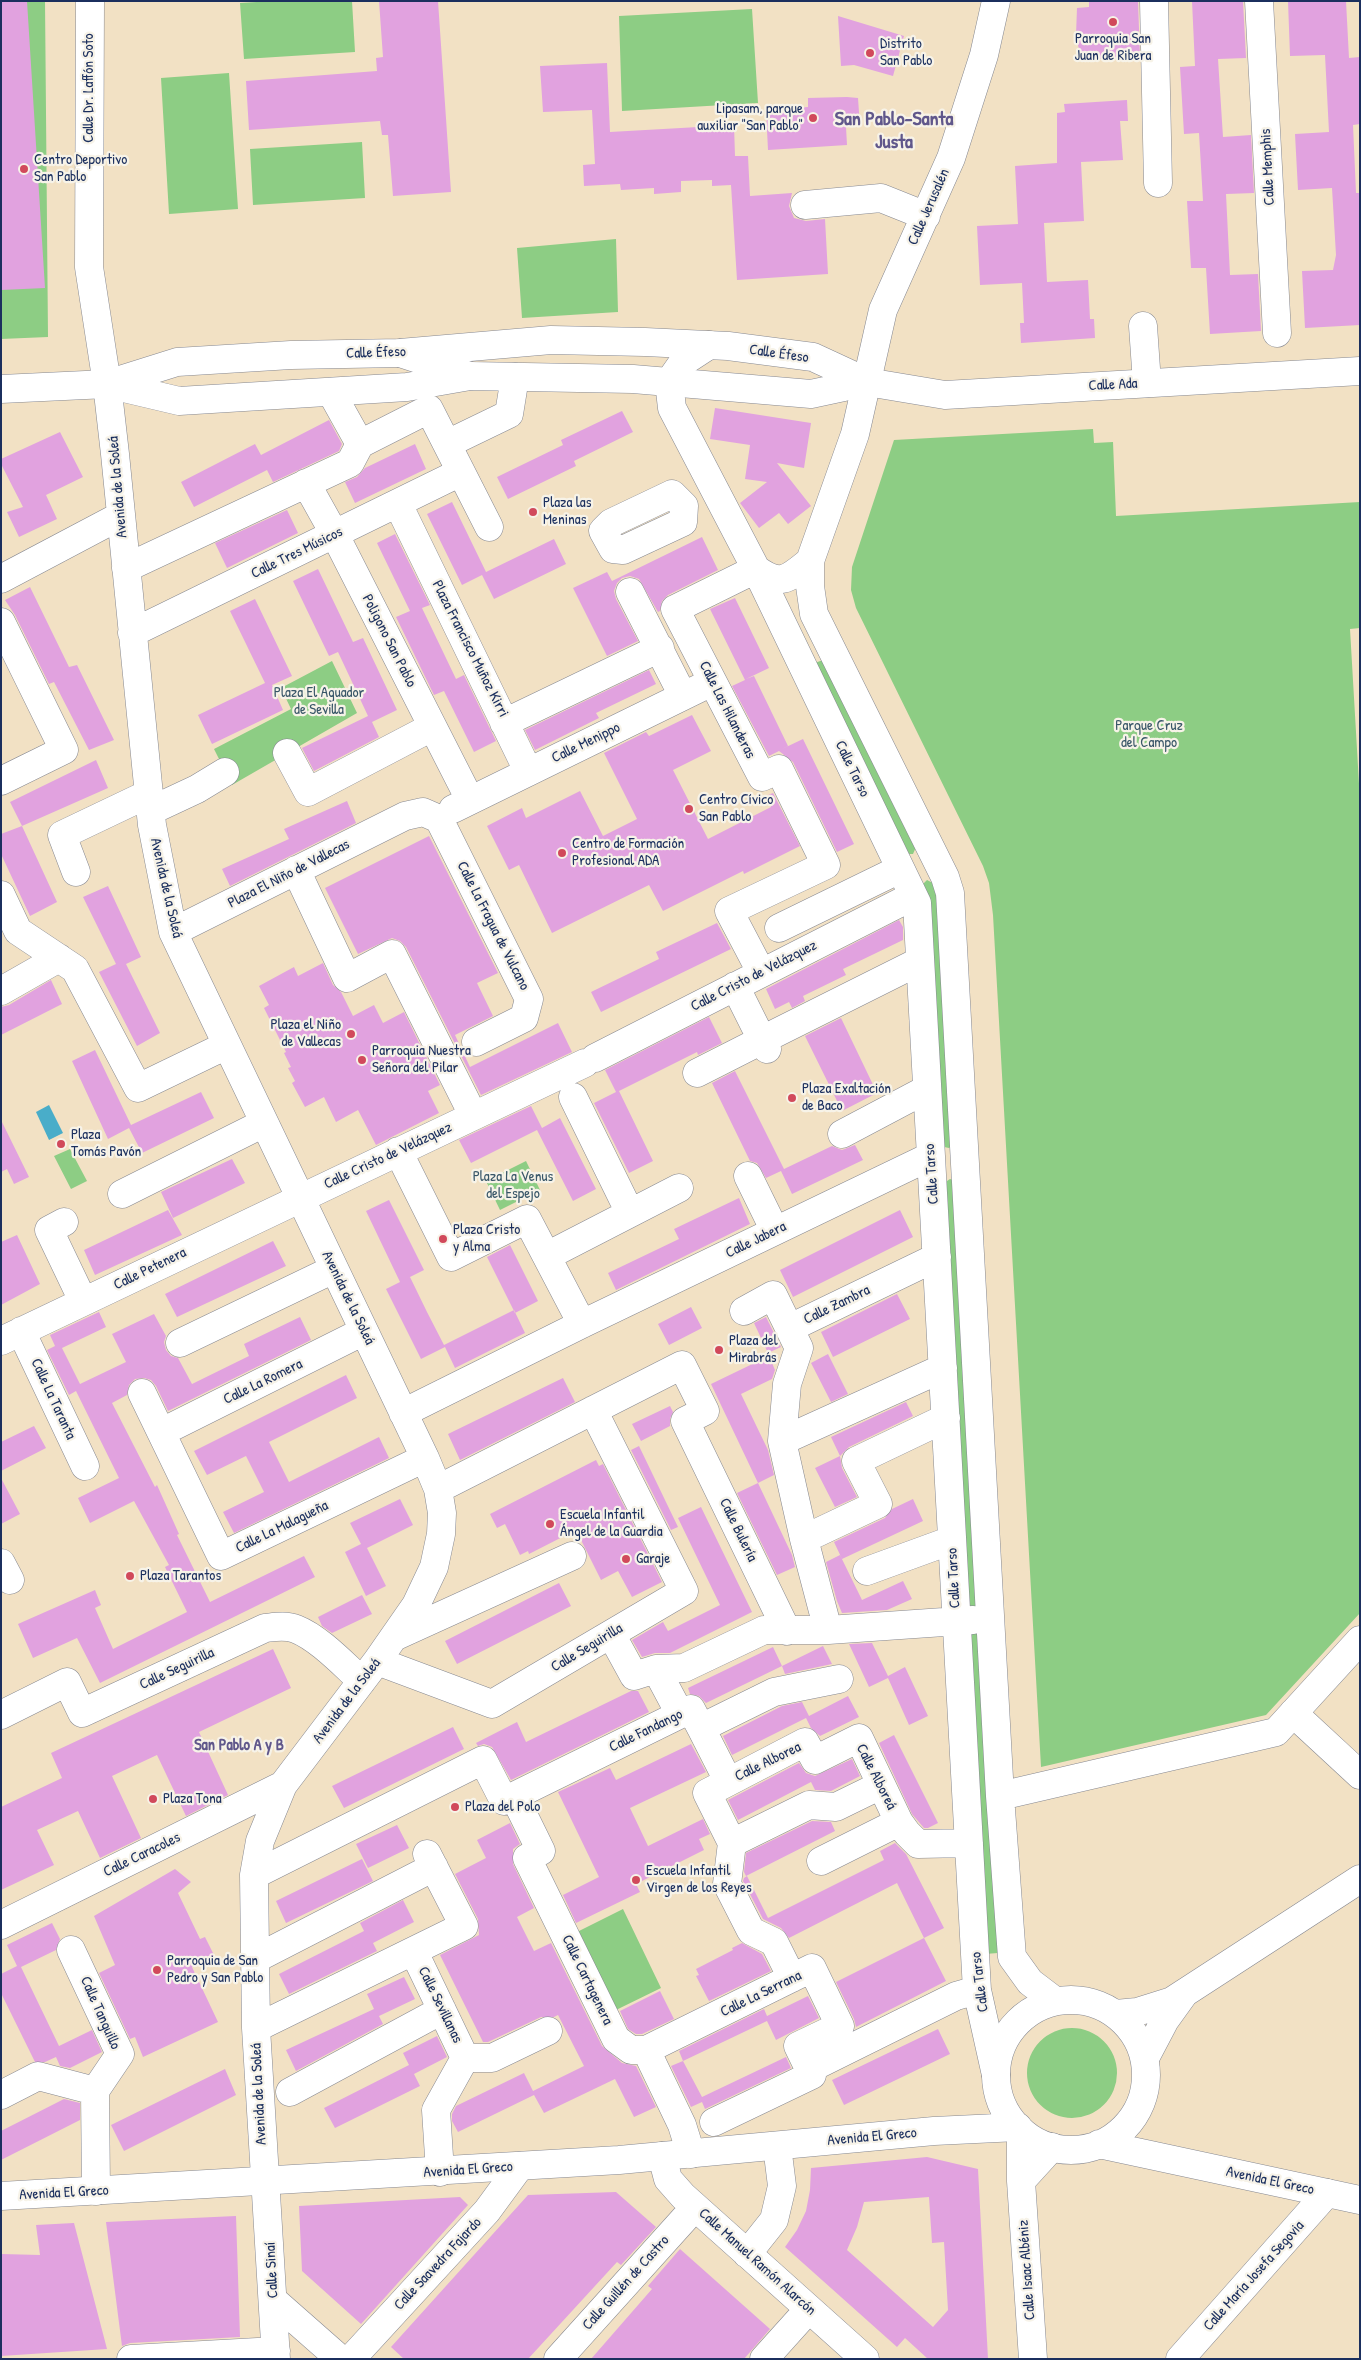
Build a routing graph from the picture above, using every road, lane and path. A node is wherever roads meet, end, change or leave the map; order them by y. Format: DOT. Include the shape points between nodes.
graph roads {
  1 [pos="90,1"];
  2 [pos="996,1"];
  3 [pos="1154,1"];
  4 [pos="1259,1"];
  5 [pos="1158,183"];
  6 [pos="805,205"];
  7 [pos="926,216"];
  8 [pos="1143,326"];
  9 [pos="1277,333"];
  10 [pos="709,345"];
  11 [pos="400,353"];
  12 [pos="1360,371"];
  13 [pos="470,376"];
  14 [pos="515,377"];
  15 [pos="669,382"];
  16 [pos="866,382"];
  17 [pos="1147,383"];
  18 [pos="107,384"];
  19 [pos="1,389"];
  20 [pos="331,392"];
  21 [pos="360,444"];
  22 [pos="447,444"];
  23 [pos="461,472"];
  24 [pos="306,484"];
  25 [pos="715,491"];
  26 [pos="398,504"];
  27 [pos="684,506"];
  28 [pos="120,516"];
  29 [pos="489,527"];
  30 [pos="335,535"];
  31 [pos="810,561"];
  32 [pos="126,568"];
  33 [pos="756,570"];
  34 [pos="1,579"];
  35 [pos="630,592"];
  36 [pos="1,622"];
  37 [pos="132,633"];
  38 [pos="660,648"];
  39 [pos="712,682"];
  40 [pos="679,686"];
  41 [pos="504,723"];
  42 [pos="432,727"];
  43 [pos="287,753"];
  44 [pos="528,771"];
  45 [pos="226,772"];
  46 [pos="1,781"];
  47 [pos="149,802"];
  48 [pos="465,803"];
  49 [pos="436,818"];
  50 [pos="900,869"];
  51 [pos="296,870"];
  52 [pos="76,872"];
  53 [pos="1,895"];
  54 [pos="913,896"];
  55 [pos="779,928"];
  56 [pos="173,932"];
  57 [pos="59,958"];
  58 [pos="920,961"];
  59 [pos="761,972"];
  60 [pos="735,986"];
  61 [pos="1,992"];
  62 [pos="476,1042"];
  63 [pos="764,1044"];
  64 [pos="227,1045"];
  65 [pos="697,1073"];
  66 [pos="577,1076"];
  67 [pos="927,1089"];
  68 [pos="474,1115"];
  69 [pos="264,1124"];
  70 [pos="842,1134"];
  71 [pos="398,1151"];
  72 [pos="931,1156"];
  73 [pos="748,1176"];
  74 [pos="680,1188"];
  75 [pos="122,1194"];
  76 [pos="299,1198"];
  77 [pos="630,1213"];
  78 [pos="64,1222"];
  79 [pos="775,1231"];
  80 [pos="546,1256"];
  81 [pos="937,1257"];
  82 [pos="334,1269"];
  83 [pos="83,1302"];
  84 [pos="744,1310"];
  85 [pos="582,1324"];
  86 [pos="790,1328"];
  87 [pos="364,1332"];
  88 [pos="11,1336"];
  89 [pos="180,1343"];
  90 [pos="943,1368"];
  91 [pos="142,1393"];
  92 [pos="593,1410"];
  93 [pos="403,1413"];
  94 [pos="946,1418"];
  95 [pos="162,1432"];
  96 [pos="782,1441"];
  97 [pos="425,1458"];
  98 [pos="85,1466"];
  99 [pos="438,1489"];
  100 [pos="804,1539"];
  101 [pos="952,1540"];
  102 [pos="572,1556"];
  103 [pos="867,1571"];
  104 [pos="990,1618"];
  105 [pos="956,1621"];
  106 [pos="828,1630"];
  107 [pos="787,1631"];
  108 [pos="611,1634"];
  109 [pos="393,1638"];
  110 [pos="1360,1640"];
  111 [pos="656,1670"];
  112 [pos="370,1671"];
  113 [pos="839,1679"];
  114 [pos="1293,1713"];
  115 [pos="1,1715"];
  116 [pos="690,1721"];
  117 [pos="822,1756"];
  118 [pos="1360,1775"];
  119 [pos="284,1785"];
  120 [pos="882,1785"];
  121 [pos="718,1787"];
  122 [pos="1000,1796"];
  123 [pos="509,1798"];
  124 [pos="900,1822"];
  125 [pos="732,1842"];
  126 [pos="969,1843"];
  127 [pos="821,1861"];
  128 [pos="254,1875"];
  129 [pos="1360,1879"];
  130 [pos="1,1926"];
  131 [pos="71,1950"];
  132 [pos="414,1952"];
  133 [pos="255,1959"];
  134 [pos="792,1978"];
  135 [pos="978,1990"];
  136 [pos="1185,1992"];
  137 [pos="1055,2002"];
  138 [pos="442,2010"];
  139 [pos="1116,2014"];
  140 [pos="256,2028"];
  141 [pos="548,2031"];
  142 [pos="646,2050"];
  143 [pos="465,2058"];
  144 [pos="1145,2058"];
  145 [pos="819,2064"];
  146 [pos="998,2084"];
  147 [pos="95,2091"];
  148 [pos="290,2092"];
  149 [pos="1,2095"];
  150 [pos="1138,2109"];
  151 [pos="714,2122"];
  152 [pos="1019,2129"];
  153 [pos="934,2131"];
  154 [pos="1098,2144"];
  155 [pos="777,2146"];
  156 [pos="1052,2147"];
  157 [pos="691,2154"];
  158 [pos="662,2156"];
  159 [pos="1181,2163"];
  160 [pos="520,2166"];
  161 [pos="440,2172"];
  162 [pos="1021,2181"];
  163 [pos="266,2182"];
  164 [pos="96,2191"];
  165 [pos="1328,2193"];
  166 [pos="1,2196"];
  167 [pos="1360,2200"];
  168 [pos="695,2207"];
  169 [pos="747,2254"];
  170 [pos="273,2300"];
  171 [pos="809,2309"];
  172 [pos="276,2355"];
  173 [pos="131,2359"];
  174 [pos="340,2359"];
  175 [pos="351,2359"];
  176 [pos="558,2359"];
  177 [pos="764,2359"];
  178 [pos="865,2359"];
  179 [pos="1033,2359"];
  180 [pos="1180,2359"];
  1 -- 18 [label="street, Calle Dr. Laffón Soto" via="89,267"];
  2 -- 7 [label="street, Calle Jerusalén" via="972,94 951,158"];
  3 -- 5 [label="street"];
  4 -- 9 [label="street, Calle Memphis"];
  6 -- 7 [label="street" via="881,198"];
  7 -- 16 [label="street, Calle Jerusalén" via="883,310"];
  8 -- 17 [label="street"];
  10 -- 11 [label="street, Calle Éfeso" via="551,340"];
  10 -- 15 [label="street" via="683,362"];
  10 -- 16 [label="street, Calle Éfeso" via="813,357"];
  11 -- 13 [label="street"];
  11 -- 18 [label="street, Calle Éfeso" via="177,362"];
  12 -- 17 [label="street, Calle Ada"];
  13 -- 14 [label="street, Calle Éfeso"];
  13 -- 20 [label="street, Calle Éfeso" via="406,387"];
  14 -- 15 [label="street, Calle Éfeso"];
  14 -- 22 [label="street" via="509,414"];
  15 -- 16 [label="street, Calle Éfeso" via="811,394"];
  15 -- 25 [label="street, Calle Tarso" via="672,408"];
  16 -- 17 [label="street, Calle Ada" via="945,394"];
  16 -- 31 [label="street" via="855,434"];
  18 -- 19 [label="street, Calle Éfeso"];
  18 -- 20 [label="street, Calle Éfeso" via="179,401"];
  18 -- 28 [label="street, Avenida de la Soleá"];
  20 -- 21 [label="street"];
  21 -- 22 [label="street" via="429,410"];
  21 -- 24 [label="street" via="350,463"];
  22 -- 23 [label="street"];
  23 -- 26 [label="street, Calle Tres Músicos"];
  23 -- 29 [label="street"];
  24 -- 30 [label="street, Poligono San Pablo"];
  24 -- 32 [label="street"];
  25 -- 27 [label="street"];
  25 -- 33 [label="street, Calle Tarso"];
  26 -- 30 [label="street, Calle Tres Músicos"];
  26 -- 41 [label="street, Plaza Francisco Muñoz Kirri"];
  28 -- 32 [label="street, Avenida de la Soleá"];
  28 -- 34 [label="street"];
  30 -- 37 [label="street, Calle Tres Músicos"];
  30 -- 42 [label="street, Poligono San Pablo"];
  31 -- 33 [label="street" via="783,580 770,580"];
  31 -- 104 [label="street" via="814,614 950,893"];
  32 -- 37 [label="street, Avenida de la Soleá"];
  33 -- 39 [label="street, Calle Las Hilanderas" via="675,609"];
  33 -- 50 [label="street, Calle Tarso"];
  35 -- 38 [label="street"];
  36 -- 46 [label="street" via="64,750"];
  37 -- 47 [label="street, Avenida de la Soleá"];
  38 -- 40 [label="street"];
  38 -- 41 [label="street, Plaza Francisco Muñoz Kirri"];
  39 -- 40 [label="street, Calle Menippo"];
  39 -- 59 [label="street, Calle Las Hilanderas" via="762,778 779,769 826,865 729,911"];
  40 -- 44 [label="street, Calle Menippo"];
  41 -- 44 [label="street"];
  42 -- 43 [label="street" via="361,778 308,792"];
  42 -- 48 [label="street, Poligono San Pablo"];
  44 -- 48 [label="street, Calle Menippo"];
  45 -- 47 [label="street" via="197,789"];
  47 -- 52 [label="street" via="62,835"];
  47 -- 56 [label="street, Avenida de la Soleá"];
  48 -- 49 [label="street, Calle Menippo"];
  49 -- 51 [label="street, Plaza El Niño de Vallecas" via="423,812 405,816"];
  49 -- 62 [label="street, Calle La Fragua de Vulcano" via="530,998 524,1018"];
  50 -- 54 [label="street, Calle Tarso"];
  50 -- 55 [label="street"];
  51 -- 56 [label="street, Plaza El Niño de Vallecas"];
  51 -- 68 [label="street" via="347,978 392,954"];
  53 -- 57 [label="street" via="18,931"];
  54 -- 58 [label="street, Calle Tarso" via="917,903"];
  54 -- 59 [label="street, Calle Cristo de Velázquez"];
  56 -- 64 [label="street, Avenida de la Soleá"];
  57 -- 61 [label="street"];
  57 -- 64 [label="street" via="75,969 138,1088"];
  58 -- 63 [label="street"];
  58 -- 67 [label="street, Calle Tarso"];
  59 -- 60 [label="street, Calle Cristo de Velázquez"];
  60 -- 63 [label="street"];
  60 -- 66 [label="street, Calle Cristo de Velázquez"];
  63 -- 65 [label="street"];
  64 -- 69 [label="street, Avenida de la Soleá"];
  66 -- 68 [label="street, Calle Cristo de Velázquez"];
  66 -- 77 [label="street"];
  67 -- 70 [label="street"];
  67 -- 72 [label="street, Calle Tarso"];
  68 -- 71 [label="street, Calle Cristo de Velázquez"];
  69 -- 75 [label="street"];
  69 -- 76 [label="street, Avenida de la Soleá"];
  71 -- 76 [label="street, Calle Cristo de Velázquez"];
  71 -- 80 [label="street" via="451,1257 527,1219"];
  72 -- 79 [label="street, Calle Jabera"];
  72 -- 81 [label="street, Calle Tarso"];
  73 -- 79 [label="street"];
  74 -- 77 [label="street"];
  76 -- 82 [label="street, Avenida de la Soleá"];
  76 -- 83 [label="street, Calle Petenera"];
  77 -- 80 [label="street"];
  78 -- 83 [label="street" via="49,1230"];
  79 -- 85 [label="street, Calle Jabera"];
  80 -- 85 [label="street"];
  81 -- 86 [label="street, Calle Zambra"];
  81 -- 90 [label="street, Calle Tarso"];
  82 -- 87 [label="street, Avenida de la Soleá"];
  82 -- 89 [label="street"];
  83 -- 88 [label="street, Calle Petenera"];
  84 -- 86 [label="street" via="773,1295"];
  85 -- 93 [label="street, Calle Jabera"];
  86 -- 96 [label="street, Calle Zambra" via="799,1348 787,1384"];
  87 -- 93 [label="street, Avenida de la Soleá"];
  87 -- 95 [label="street, Calle La Romera"];
  88 -- 98 [label="street, Calle La Taranta"];
  90 -- 94 [label="street, Calle Tarso"];
  90 -- 96 [label="street"];
  91 -- 95 [label="street, Calle La Malagueña"];
  92 -- 99 [label="street"];
  92 -- 107 [label="street, Calle Bulería" via="682,1365 705,1411 685,1421"];
  92 -- 108 [label="street, Calle Seguirilla" via="684,1591"];
  93 -- 97 [label="street, Avenida de la Soleá"];
  94 -- 100 [label="street" via="856,1461 878,1504"];
  94 -- 101 [label="street, Calle Tarso"];
  95 -- 97 [label="street, Calle La Malagueña" via="221,1556"];
  96 -- 100 [label="street, Calle Zambra"];
  97 -- 99 [label="street, Avenida de la Soleá"];
  99 -- 109 [label="street, Avenida de la Soleá" via="441,1534 434,1567 416,1604"];
  100 -- 106 [label="street, Calle Zambra"];
  101 -- 103 [label="street"];
  101 -- 105 [label="street, Calle Tarso"];
  102 -- 109 [label="street"];
  104 -- 105 [label="street"];
  104 -- 122 [label="street"];
  105 -- 106 [label="street"];
  105 -- 126 [label="street, Calle Tarso"];
  106 -- 107 [label="street"];
  107 -- 111 [label="street" via="764,1630 684,1668"];
  108 -- 111 [label="street" via="634,1676"];
  108 -- 112 [label="street, Calle Seguirilla" via="492,1704"];
  109 -- 112 [label="street, Avenida de la Soleá"];
  110 -- 114 [label="street"];
  111 -- 116 [label="street"];
  112 -- 115 [label="street, Calle Seguirilla" via="296,1629 280,1626 265,1628 82,1713 67,1682"];
  112 -- 119 [label="street, Avenida de la Soleá"];
  113 -- 116 [label="street, Calle Fandango" via="774,1692"];
  114 -- 118 [label="street"];
  114 -- 122 [label="street" via="1276,1732"];
  116 -- 121 [label="street"];
  116 -- 123 [label="street, Calle Fandango"];
  117 -- 120 [label="street, Calle Alboreá" via="858,1738"];
  117 -- 121 [label="street, Calle Alborea" via="815,1760 805,1742"];
  119 -- 128 [label="street, Avenida de la Soleá" via="260,1841"];
  119 -- 130 [label="street, Calle Caracoles"];
  120 -- 124 [label="street, Calle Alboreá"];
  120 -- 125 [label="street" via="836,1807 809,1805"];
  121 -- 125 [label="street"];
  122 -- 137 [label="street" via="1012,1957 1030,1982"];
  123 -- 128 [label="street, Calle Cartagenera" via="483,1760"];
  123 -- 142 [label="street, Calle Cartagenera" via="541,1851 527,1858 616,2039 632,2050"];
  124 -- 126 [label="street" via="906,1834 918,1844"];
  124 -- 127 [label="street"];
  125 -- 134 [label="street" via="727,1884 751,1931 774,1942"];
  126 -- 135 [label="street, Calle Tarso"];
  128 -- 133 [label="street, Avenida de la Soleá"];
  129 -- 136 [label="street"];
  131 -- 147 [label="street, Calle Tanguillo" via="120,2054"];
  132 -- 133 [label="street" via="464,1926 430,1860"];
  132 -- 138 [label="street, Calle Sevillanas"];
  132 -- 140 [label="street"];
  133 -- 140 [label="street, Avenida de la Soleá"];
  134 -- 142 [label="street, Calle La Serrana"];
  134 -- 151 [label="street, Calle La Serrana" via="812,1968 840,2026 798,2046 812,2075"];
  135 -- 145 [label="street" via="956,1996"];
  135 -- 146 [label="street, Calle Tarso"];
  136 -- 139 [label="street" via="1155,2007"];
  136 -- 144 [label="street" via="1164,2020"];
  137 -- 139 [label="street" via="1076,2000 1097,2004"];
  137 -- 146 [label="street" via="1036,2009 1019,2021 1006,2037 999,2057"];
  138 -- 143 [label="street, Calle Sevillanas"];
  138 -- 148 [label="street"];
  139 -- 144 [label="street" via="1134,2034"];
  140 -- 163 [label="street, Avenida de la Soleá"];
  141 -- 143 [label="street" via="492,2058"];
  142 -- 157 [label="street" via="682,2125"];
  143 -- 161 [label="street, Calle Sevillanas" via="436,2110"];
  144 -- 150 [label="street" via="1146,2084"];
  146 -- 152 [label="street" via="1006,2112"];
  146 -- 153 [label="street, Avenida El Greco" via="994,2106 986,2114"];
  147 -- 149 [label="street" via="38,2076"];
  147 -- 164 [label="street"];
  150 -- 154 [label="street" via="1128,2124"];
  150 -- 159 [label="street, Avenida El Greco" via="1152,2142"];
  152 -- 153 [label="street, Avenida El Greco"];
  152 -- 156 [label="street"];
  152 -- 162 [label="street, Calle Isaac Albéniz"];
  153 -- 155 [label="street, Avenida El Greco"];
  154 -- 156 [label="street" via="1084,2149"];
  154 -- 159 [label="street, Avenida El Greco"];
  155 -- 157 [label="street, Avenida El Greco"];
  155 -- 169 [label="street" via="782,2186 774,2220"];
  156 -- 162 [label="street"];
  157 -- 158 [label="street, Avenida El Greco"];
  158 -- 160 [label="street, Avenida El Greco"];
  158 -- 168 [label="street, Calle Manuel Ramón Alarcón" via="668,2178"];
  159 -- 165 [label="street, Avenida El Greco"];
  160 -- 161 [label="street, Avenida El Greco"];
  160 -- 175 [label="street, Calle Saavedra Fajardo" via="486,2211"];
  161 -- 163 [label="street, Avenida El Greco"];
  162 -- 179 [label="street, Calle Isaac Albéniz"];
  163 -- 164 [label="street, Avenida El Greco"];
  163 -- 170 [label="street, Calle Sinaí"];
  164 -- 166 [label="street, Avenida El Greco"];
  165 -- 167 [label="street, Avenida El Greco"];
  165 -- 180 [label="street, Calle María Josefa Segovia"];
  168 -- 169 [label="street, Calle Manuel Ramón Alarcón"];
  168 -- 176 [label="street, Calle Guillén de Castro"];
  169 -- 171 [label="street, Calle Manuel Ramón Alarcón"];
  170 -- 172 [label="street, Calle Sinaí"];
  170 -- 174 [label="street"];
  171 -- 177 [label="street"];
  171 -- 178 [label="street, Calle Manuel Ramón Alarcón"];
  172 -- 173 [label="street"];
}
